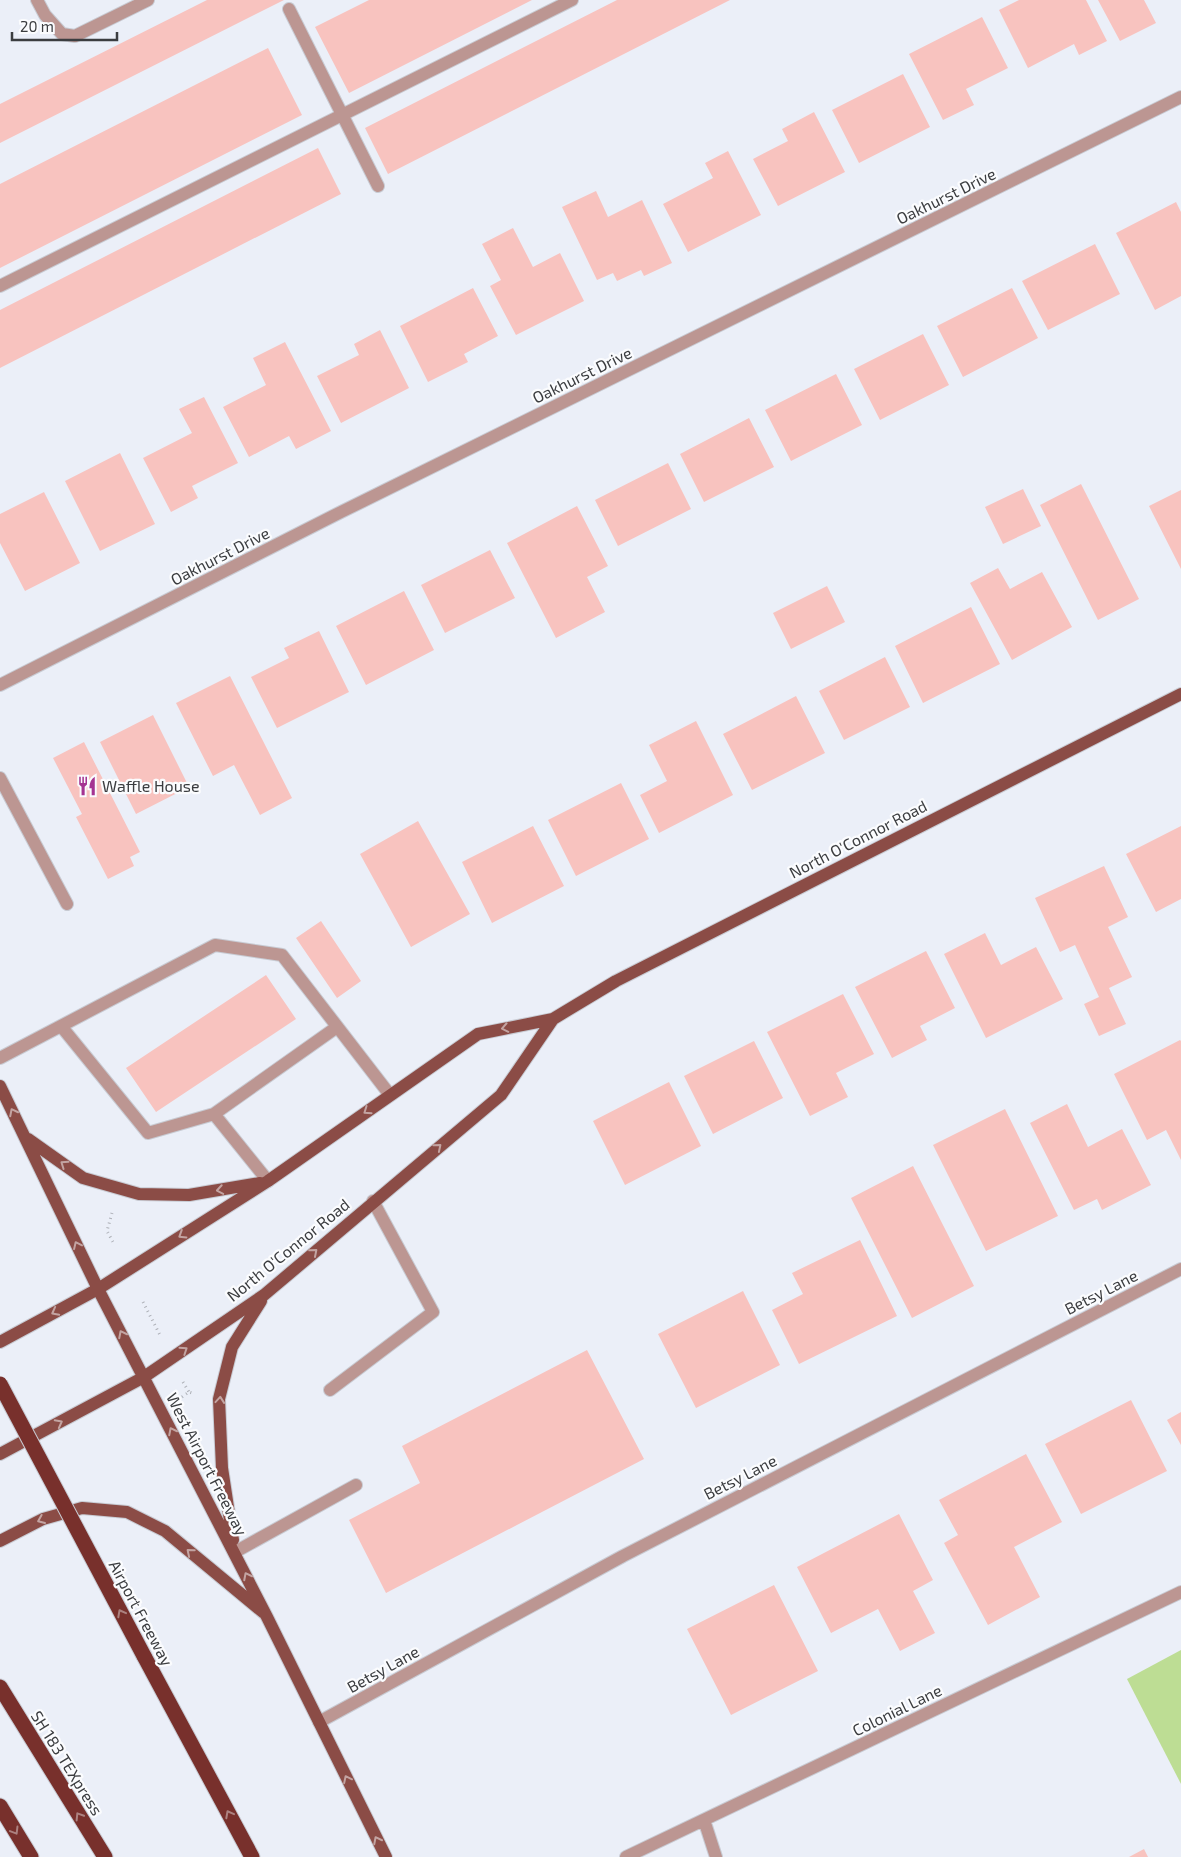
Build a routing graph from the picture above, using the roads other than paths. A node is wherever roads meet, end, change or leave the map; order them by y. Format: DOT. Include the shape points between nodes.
graph roads {
  1 [pos="37,0"];
  2 [pos="148,0"];
  3 [pos="572,0"];
  4 [pos="289,9"];
  5 [pos="1181,98"];
  6 [pos="343,115"];
  7 [pos="378,186"];
  8 [pos="0,286"];
  9 [pos="0,685"];
  10 [pos="1181,694"];
  11 [pos="0,778"];
  12 [pos="66,904"];
  13 [pos="552,1019"];
  14 [pos="61,1026"];
  15 [pos="337,1027"];
  16 [pos="0,1058"];
  17 [pos="0,1086"];
  18 [pos="390,1095"];
  19 [pos="214,1114"];
  20 [pos="27,1138"];
  21 [pos="268,1181"];
  22 [pos="373,1201"];
  23 [pos="1181,1269"];
  24 [pos="98,1289"];
  25 [pos="264,1295"];
  26 [pos="0,1342"];
  27 [pos="144,1377"];
  28 [pos="0,1384"];
  29 [pos="330,1390"];
  30 [pos="0,1454"];
  31 [pos="356,1485"];
  32 [pos="0,1541"];
  33 [pos="235,1552"];
  34 [pos="1181,1592"];
  35 [pos="267,1617"];
  36 [pos="0,1687"];
  37 [pos="319,1722"];
  38 [pos="0,1806"];
  39 [pos="704,1820"];
  40 [pos="30,1857"];
  41 [pos="105,1857"];
  42 [pos="252,1857"];
  43 [pos="386,1857"];
  44 [pos="626,1857"];
  45 [pos="716,1857"];
  1 -- 2 [label="street" via="62,34 75,36"];
  3 -- 6 [label="street"];
  4 -- 6 [label="street"];
  5 -- 9 [label="street, Oakhurst Drive" via="341,512"];
  6 -- 7 [label="street"];
  6 -- 8 [label="street"];
  10 -- 13 [label="main road, North O'Connor Road" via="624,977"];
  11 -- 12 [label="street"];
  13 -- 18 [label="main road, North O'Connor Road, one-way" via="478,1034"];
  22 -- 13 [label="main road, North O'Connor Road, one-way" via="501,1095"];
  14 -- 15 [label="street" via="215,945 282,955"];
  14 -- 16 [label="street"];
  14 -- 19 [label="street" via="148,1133"];
  15 -- 18 [label="street"];
  15 -- 19 [label="street"];
  20 -- 17 [label="main road, West Airport Freeway, one-way"];
  18 -- 21 [label="main road, North O'Connor Road, one-way"];
  19 -- 21 [label="street"];
  21 -- 20 [label="main road, one-way" via="189,1195 139,1194 83,1178"];
  24 -- 20 [label="main road, West Airport Freeway, one-way"];
  21 -- 24 [label="main road, North O'Connor Road, one-way"];
  25 -- 22 [label="main road, North O'Connor Road, one-way"];
  22 -- 29 [label="street" via="433,1312"];
  23 -- 37 [label="street, Betsy Lane" via="623,1556"];
  24 -- 26 [label="main road, North O'Connor Road, one-way"];
  27 -- 24 [label="main road, West Airport Freeway, one-way"];
  27 -- 25 [label="main road, North O'Connor Road, one-way"];
  33 -- 25 [label="main road, one-way" via="222,1468 219,1399 232,1348"];
  30 -- 27 [label="main road, North O'Connor Road, one-way"];
  33 -- 27 [label="main road, West Airport Freeway, one-way"];
  42 -- 28 [label="highway, Airport Freeway, one-way, bridge"];
  31 -- 33 [label="street"];
  35 -- 32 [label="main road, one-way" via="165,1531 127,1512 82,1508 43,1519"];
  35 -- 33 [label="main road, West Airport Freeway, one-way"];
  34 -- 39 [label="street, Colonial Lane"];
  35 -- 37 [label="main road, West Airport Freeway"];
  41 -- 36 [label="highway, SH 183 TEXpress, one-way"];
  43 -- 37 [label="main road, West Airport Freeway, one-way"];
  38 -- 40 [label="highway, one-way"];
  39 -- 44 [label="street, Colonial Lane"];
  39 -- 45 [label="street"];
}
